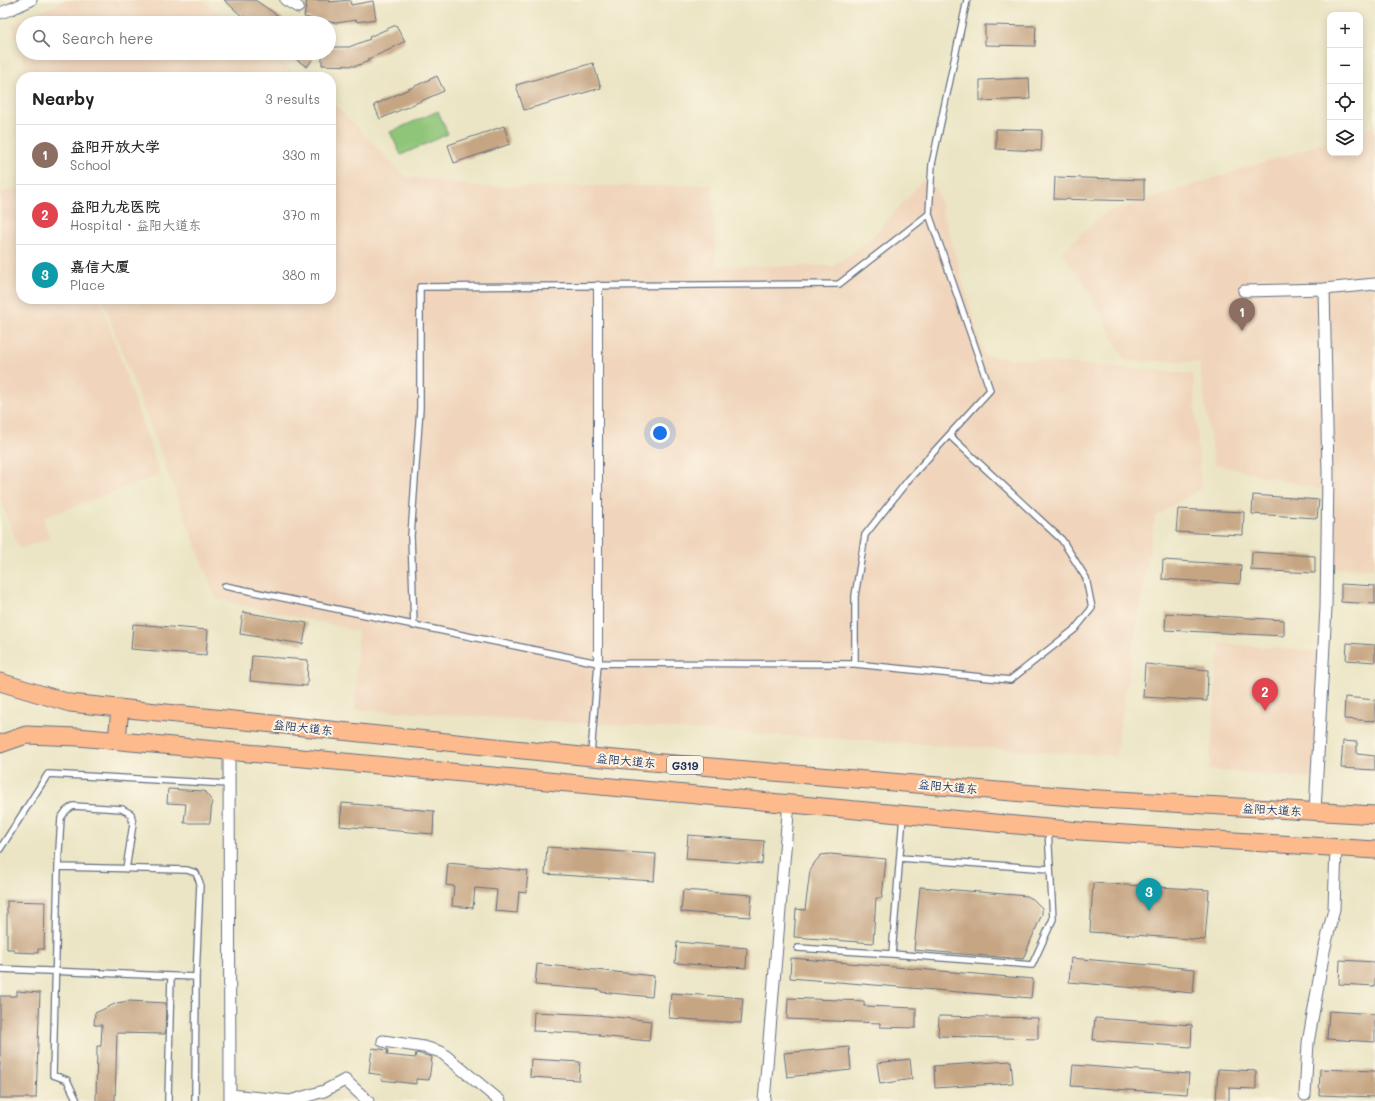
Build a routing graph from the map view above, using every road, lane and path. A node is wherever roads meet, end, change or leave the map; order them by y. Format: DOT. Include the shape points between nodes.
graph roads {
  1 [pos="31,0"];
  2 [pos="286,0"];
  3 [pos="967,0"];
  4 [pos="298,7"];
  5 [pos="0,13"];
  6 [pos="929,214"];
  7 [pos="1375,284"];
  8 [pos="598,286"];
  9 [pos="1324,288"];
  10 [pos="1244,291"];
  11 [pos="950,434"];
  12 [pos="225,586"];
  13 [pos="414,626"];
  14 [pos="598,663"];
  15 [pos="855,664"];
  16 [pos="0,682"];
  17 [pos="120,708"];
  18 [pos="117,740"];
  19 [pos="0,744"];
  20 [pos="229,751"];
  21 [pos="591,757"];
  22 [pos="229,784"];
  23 [pos="789,802"];
  24 [pos="1315,811"];
  25 [pos="903,814"];
  26 [pos="1375,815"];
  27 [pos="1048,828"];
  28 [pos="1336,847"];
  29 [pos="0,849"];
  30 [pos="1375,850"];
  31 [pos="900,858"];
  32 [pos="58,867"];
  33 [pos="126,869"];
  34 [pos="1049,869"];
  35 [pos="798,948"];
  36 [pos="892,954"];
  37 [pos="0,969"];
  38 [pos="55,971"];
  39 [pos="171,976"];
  40 [pos="196,977"];
  41 [pos="383,1041"];
  42 [pos="1305,1095"];
  43 [pos="230,1098"];
  44 [pos="77,1101"];
  45 [pos="168,1101"];
  46 [pos="195,1101"];
  47 [pos="368,1101"];
  48 [pos="500,1101"];
  49 [pos="764,1101"];
  1 -- 5 [label="street"];
  2 -- 4 [label="street"];
  3 -- 6 [label="lane" via="932,164"];
  6 -- 8 [label="lane" via="839,284"];
  6 -- 11 [label="lane" via="990,390"];
  7 -- 9 [label="street"];
  8 -- 13 [label="lane" via="420,287 420,408 411,536"];
  8 -- 14 [label="street"];
  9 -- 10 [label="street"];
  9 -- 24 [label="street" via="1328,473 1326,608"];
  11 -- 15 [label="lane" via="909,479 865,535 855,596"];
  11 -- 15 [label="lane" via="1062,540 1086,578 1092,608 1075,629 1010,680"];
  12 -- 13 [label="lane"];
  13 -- 14 [label="lane"];
  14 -- 15 [label="lane"];
  14 -- 21 [label="lane"];
  16 -- 17 [label="main road, 益阳大道东 / G319" via="70,703"];
  17 -- 18 [label="main road"];
  17 -- 21 [label="main road, 益阳大道东 / G319"];
  18 -- 19 [label="main road, G319" via="26,735"];
  18 -- 20 [label="main road, G319"];
  20 -- 22 [label="street"];
  20 -- 23 [label="main road, G319"];
  21 -- 24 [label="main road, 益阳大道东 / G319" via="1084,798"];
  22 -- 29 [label="lane" via="48,774"];
  22 -- 43 [label="street"];
  23 -- 25 [label="main road, G319"];
  23 -- 49 [label="street"];
  24 -- 26 [label="main road, 益阳大道东 / G319"];
  25 -- 27 [label="main road, G319"];
  25 -- 31 [label="lane"];
  27 -- 28 [label="main road, G319"];
  27 -- 34 [label="lane"];
  28 -- 30 [label="main road, G319"];
  28 -- 42 [label="street" via="1334,909 1308,1043"];
  31 -- 34 [label="lane"];
  31 -- 36 [label="lane"];
  32 -- 33 [label="lane"];
  32 -- 33 [label="lane" via="61,818 73,806 122,809 131,814 134,824"];
  32 -- 38 [label="lane"];
  33 -- 40 [label="lane" via="187,870 196,873 200,883"];
  34 -- 36 [label="lane" via="1053,919 1032,965"];
  35 -- 36 [label="lane"];
  37 -- 38 [label="lane"];
  38 -- 39 [label="lane"];
  38 -- 44 [label="lane" via="53,1075 67,1080"];
  39 -- 40 [label="lane"];
  39 -- 45 [label="lane"];
  40 -- 46 [label="lane"];
  41 -- 48 [label="street" via="424,1046 440,1052"];
  43 -- 47 [label="street" via="290,1101 345,1080"];
}
